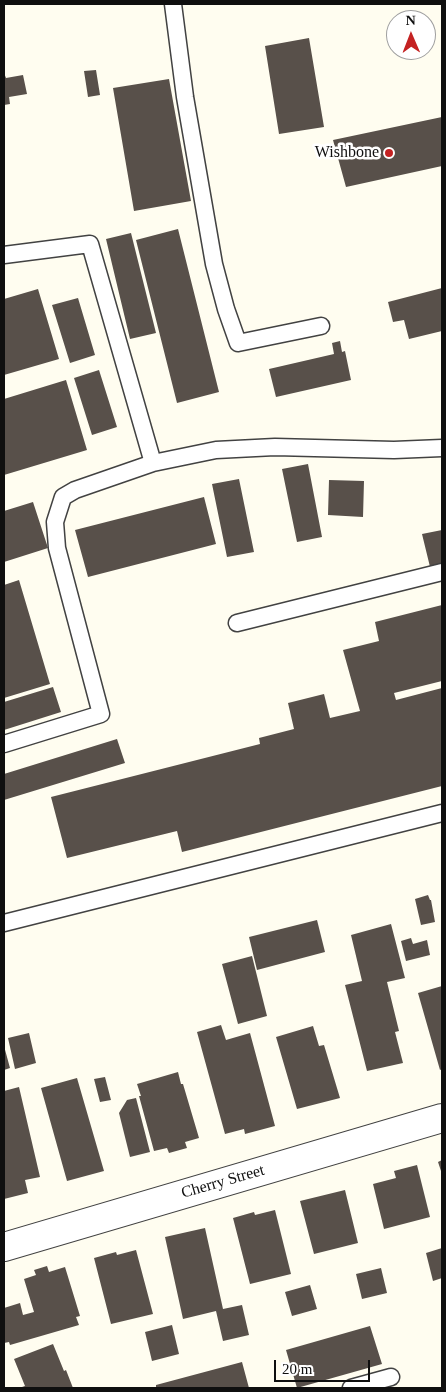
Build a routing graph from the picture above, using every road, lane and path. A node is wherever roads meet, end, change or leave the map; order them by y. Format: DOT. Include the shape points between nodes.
graph roads {
  1 [pos="173,4"];
  2 [pos="4,255"];
  3 [pos="321,326"];
  4 [pos="442,448"];
  5 [pos="153,463"];
  6 [pos="442,572"];
  7 [pos="236,623"];
  8 [pos="4,744"];
  9 [pos="442,813"];
  10 [pos="4,923"];
  11 [pos="442,1118"];
  12 [pos="4,1247"];
  13 [pos="391,1377"];
  14 [pos="351,1388"];
  1 -- 3 [label="lane" via="185,97 214,264 238,343"];
  2 -- 5 [label="lane" via="90,244"];
  4 -- 5 [label="lane" via="216,450"];
  5 -- 8 [label="lane" via="63,497 54,522 57,548 101,714"];
  6 -- 7 [label="lane"];
  9 -- 10 [label="lane"];
  11 -- 12 [label="street, Cherry Street"];
  13 -- 14 [label="lane"];
}
